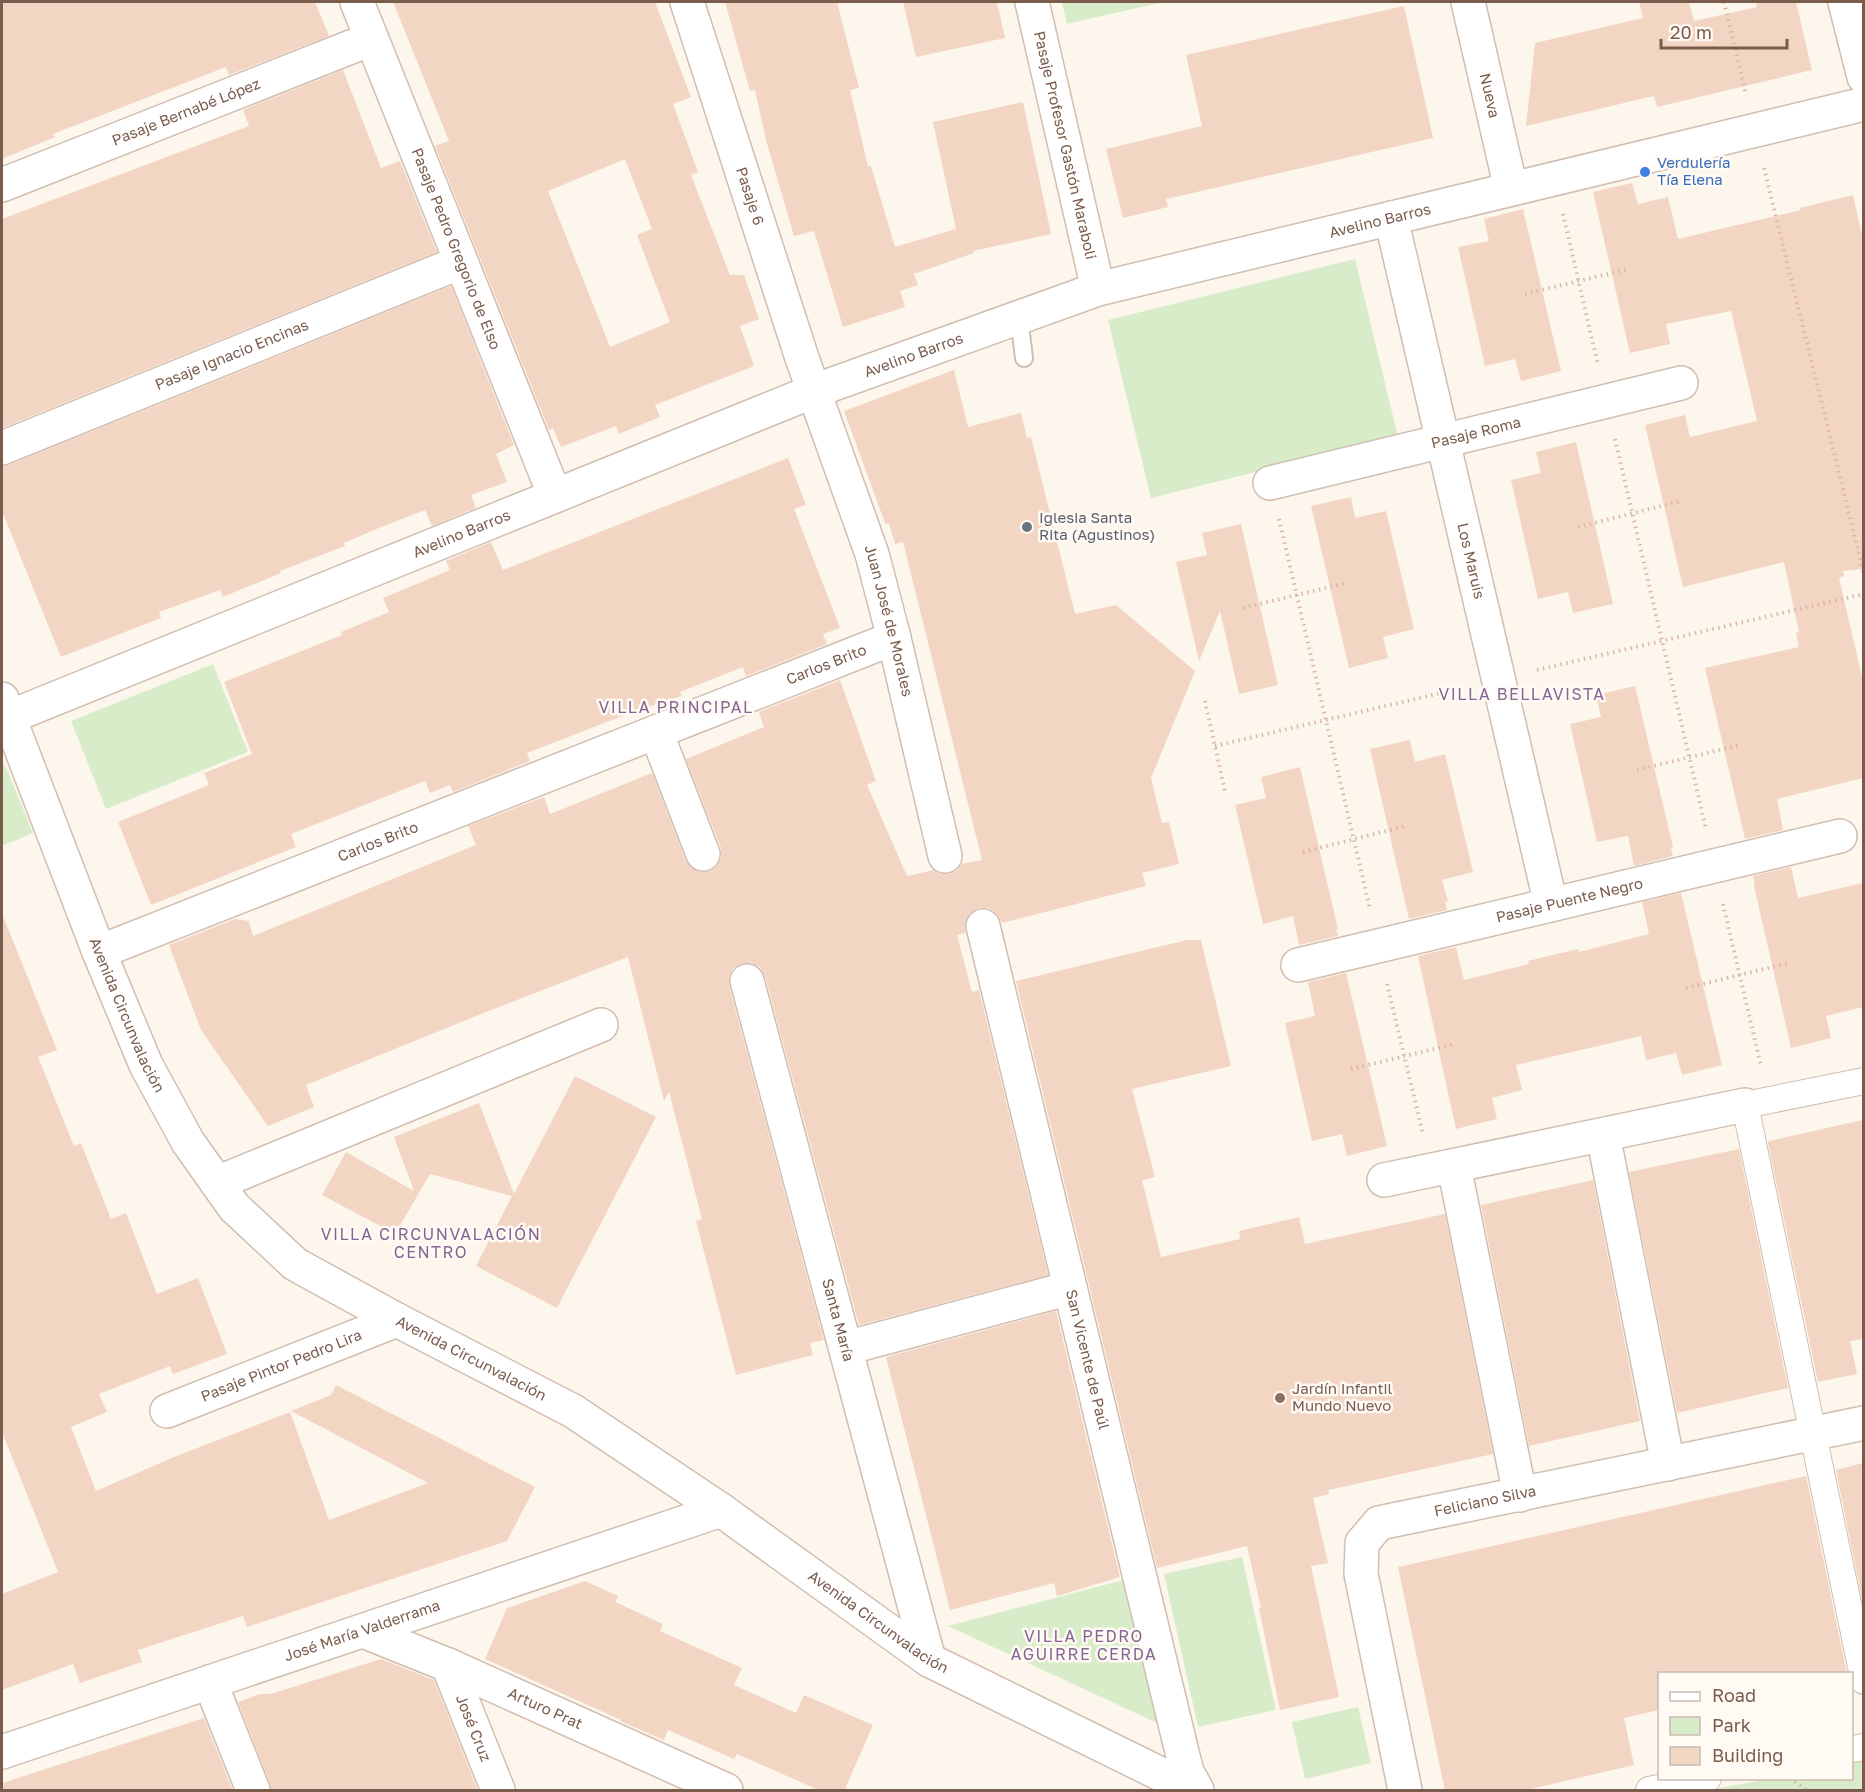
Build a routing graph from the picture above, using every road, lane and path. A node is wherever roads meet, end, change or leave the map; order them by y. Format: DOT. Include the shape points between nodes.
graph roads {
  1 [pos="357,2"];
  2 [pos="687,2"];
  3 [pos="1032,2"];
  4 [pos="1468,2"];
  5 [pos="1724,2"];
  6 [pos="1845,2"];
  7 [pos="371,39"];
  8 [pos="1863,77"];
  9 [pos="1863,104"];
  10 [pos="1755,130"];
  11 [pos="1555,178"];
  12 [pos="2,185"];
  13 [pos="1511,189"];
  14 [pos="1391,218"];
  15 [pos="461,262"];
  16 [pos="1628,269"];
  17 [pos="1578,281"];
  18 [pos="1098,289"];
  19 [pos="1525,294"];
  20 [pos="1019,317"];
  21 [pos="1024,358"];
  22 [pos="1681,383"];
  23 [pos="814,391"];
  24 [pos="1607,401"];
  25 [pos="1443,441"];
  26 [pos="2,448"];
  27 [pos="1270,483"];
  28 [pos="555,496"];
  29 [pos="1681,501"];
  30 [pos="1633,513"];
  31 [pos="1578,527"];
  32 [pos="1863,575"];
  33 [pos="1346,583"];
  34 [pos="1297,595"];
  35 [pos="1243,608"];
  36 [pos="894,638"];
  37 [pos="1204,701"];
  38 [pos="4,712"];
  39 [pos="656,732"];
  40 [pos="1740,745"];
  41 [pos="1689,758"];
  42 [pos="1637,770"];
  43 [pos="1225,791"];
  44 [pos="1406,826"];
  45 [pos="1840,836"];
  46 [pos="1354,839"];
  47 [pos="1303,852"];
  48 [pos="703,854"];
  49 [pos="945,856"];
  50 [pos="1714,866"];
  51 [pos="1551,905"];
  52 [pos="983,926"];
  53 [pos="1379,946"];
  54 [pos="99,952"];
  55 [pos="1789,963"];
  56 [pos="1298,965"];
  57 [pos="1739,975"];
  58 [pos="747,981"];
  59 [pos="1686,988"];
  60 [pos="601,1025"];
  61 [pos="1455,1044"];
  62 [pos="1404,1056"];
  63 [pos="1352,1069"];
  64 [pos="1863,1081"];
  65 [pos="1757,1103"];
  66 [pos="1603,1135"];
  67 [pos="1424,1137"];
  68 [pos="1454,1166"];
  69 [pos="1384,1180"];
  70 [pos="217,1183"];
  71 [pos="1070,1288"];
  72 [pos="397,1320"];
  73 [pos="846,1348"];
  74 [pos="167,1411"];
  75 [pos="1863,1423"];
  76 [pos="1812,1434"];
  77 [pos="1668,1464"];
  78 [pos="1520,1495"];
  79 [pos="721,1510"];
  80 [pos="363,1631"];
  81 [pos="928,1660"];
  82 [pos="448,1665"];
  83 [pos="1863,1681"];
  84 [pos="210,1682"];
  85 [pos="2,1752"];
  86 [pos="1703,1780"];
  87 [pos="1791,1780"];
  88 [pos="253,1791"];
  89 [pos="498,1791"];
  90 [pos="726,1791"];
  91 [pos="1195,1791"];
  92 [pos="1405,1791"];
  93 [pos="1649,1791"];
  94 [pos="1807,1791"];
  1 -- 7 [label="street, Pasaje Pedro Gregorio de Elso"];
  2 -- 23 [label="street, Pasaje 6"];
  3 -- 18 [label="street, Pasaje Profesor Gastón Maraboli"];
  4 -- 13 [label="street, Nueva"];
  5 -- 10 [label="path"];
  6 -- 8 [label="street"];
  7 -- 12 [label="street, Pasaje Bernabé López"];
  7 -- 15 [label="street, Pasaje Pedro Gregorio de Elso"];
  9 -- 10 [label="street, Avelino Barros"];
  10 -- 11 [label="street, Avelino Barros"];
  10 -- 32 [label="path"];
  11 -- 13 [label="street, Avelino Barros"];
  11 -- 17 [label="path"];
  13 -- 14 [label="street, Avelino Barros"];
  14 -- 18 [label="street, Avelino Barros"];
  14 -- 25 [label="street, Los Maruis"];
  15 -- 26 [label="street, Pasaje Ignacio Encinas"];
  15 -- 28 [label="street, Pasaje Pedro Gregorio de Elso"];
  16 -- 17 [label="path"];
  17 -- 19 [label="path"];
  17 -- 24 [label="path"];
  18 -- 20 [label="street, Avelino Barros"];
  20 -- 21 [label="lane"];
  20 -- 23 [label="street, Avelino Barros"];
  22 -- 24 [label="street, Pasaje Roma"];
  23 -- 28 [label="street, Avelino Barros"];
  23 -- 36 [label="street, Juan José de Morales" via="872,554"];
  24 -- 25 [label="street, Pasaje Roma"];
  24 -- 30 [label="path"];
  25 -- 27 [label="street, Pasaje Roma"];
  25 -- 51 [label="street, Los Maruis"];
  27 -- 34 [label="path"];
  28 -- 38 [label="street, Avelino Barros"];
  29 -- 30 [label="path"];
  30 -- 31 [label="path"];
  30 -- 41 [label="path"];
  33 -- 34 [label="path"];
  34 -- 35 [label="path"];
  34 -- 46 [label="path"];
  36 -- 39 [label="street, Carlos Brito"];
  36 -- 49 [label="street, Juan José de Morales"];
  37 -- 43 [label="path"];
  38 -- 54 [label="street, Avenida Circunvalación"];
  39 -- 48 [label="street"];
  39 -- 54 [label="street, Carlos Brito"];
  40 -- 41 [label="path"];
  41 -- 42 [label="path"];
  41 -- 50 [label="path"];
  44 -- 46 [label="path"];
  45 -- 50 [label="street, Pasaje Puente Negro"];
  46 -- 47 [label="path"];
  46 -- 53 [label="path"];
  50 -- 51 [label="street, Pasaje Puente Negro"];
  50 -- 57 [label="path"];
  51 -- 53 [label="street, Pasaje Puente Negro"];
  52 -- 71 [label="street, San Vicente de Paúl"];
  53 -- 56 [label="street, Pasaje Puente Negro"];
  53 -- 62 [label="path"];
  54 -- 70 [label="street, Avenida Circunvalación" via="146,1065 188,1142"];
  55 -- 57 [label="path"];
  57 -- 59 [label="path"];
  57 -- 65 [label="path"];
  58 -- 73 [label="street, Santa María"];
  60 -- 70 [label="street"];
  61 -- 62 [label="path"];
  62 -- 63 [label="path"];
  62 -- 67 [label="path"];
  64 -- 65 [label="street"];
  65 -- 66 [label="street"];
  65 -- 76 [label="street"];
  66 -- 68 [label="street"];
  66 -- 77 [label="street"];
  68 -- 69 [label="street"];
  68 -- 78 [label="street"];
  70 -- 72 [label="street, Avenida Circunvalación" via="234,1207 295,1263"];
  71 -- 73 [label="street"];
  71 -- 91 [label="street, San Vicente de Paúl" via="1187,1772"];
  72 -- 74 [label="street, Pasaje Pintor Pedro Lira"];
  72 -- 79 [label="street, Avenida Circunvalación" via="573,1411"];
  73 -- 81 [label="street, Santa María"];
  75 -- 76 [label="street, Feliciano Silva"];
  76 -- 77 [label="street, Feliciano Silva"];
  76 -- 83 [label="street"];
  77 -- 78 [label="street, Feliciano Silva"];
  78 -- 92 [label="street, Feliciano Silva" via="1379,1524 1362,1543 1361,1574"];
  79 -- 80 [label="street, José María Valderrama"];
  79 -- 81 [label="street, Avenida Circunvalación"];
  80 -- 82 [label="street, Arturo Prat"];
  80 -- 84 [label="street, José María Valderrama"];
  81 -- 91 [label="street, Avenida Circunvalación"];
  82 -- 89 [label="street, José Cruz"];
  82 -- 90 [label="street, Arturo Prat"];
  84 -- 85 [label="street, José María Valderrama"];
  84 -- 88 [label="street"];
  86 -- 93 [label="street"];
  87 -- 94 [label="path"];
}
